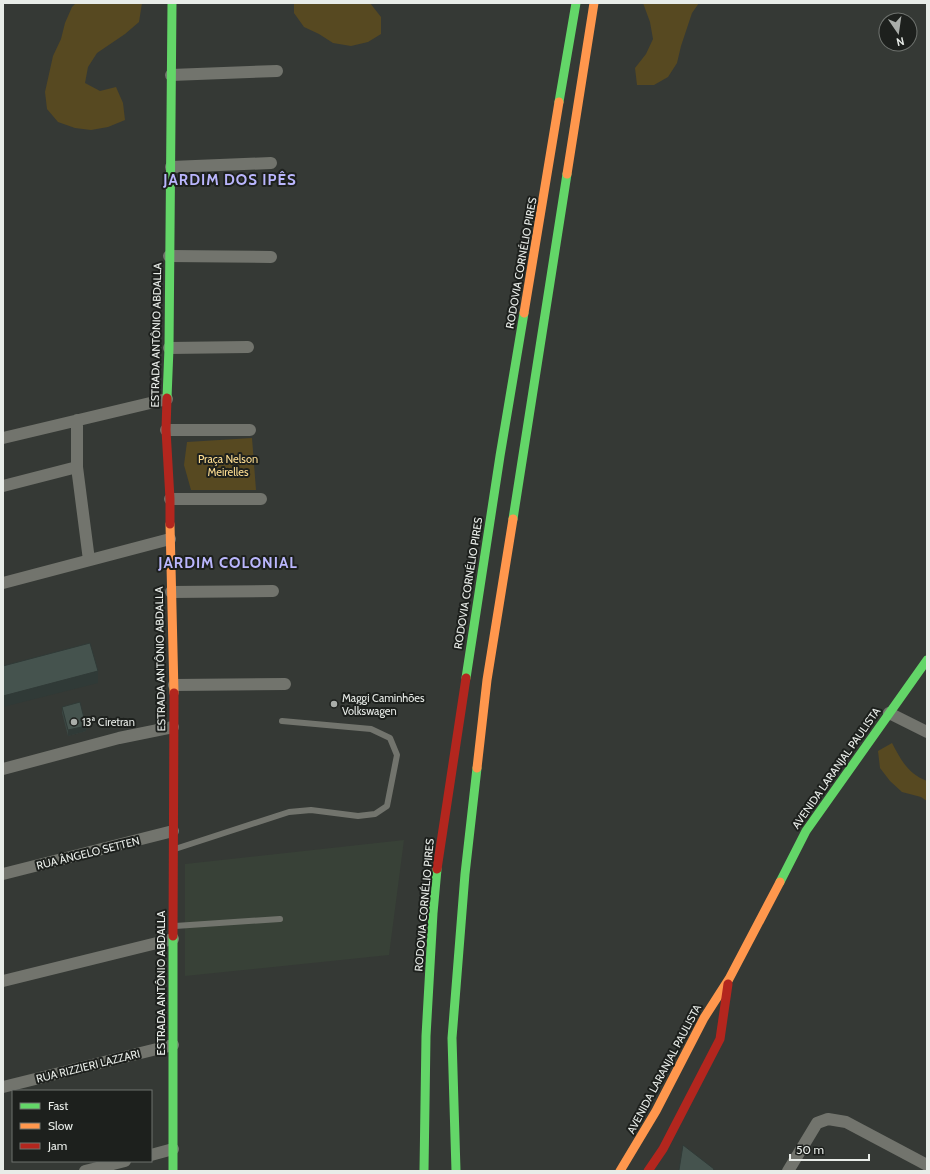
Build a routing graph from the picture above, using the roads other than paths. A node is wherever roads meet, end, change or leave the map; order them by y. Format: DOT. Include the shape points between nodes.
graph roads {
  1 [pos="172,3"];
  2 [pos="576,3"];
  3 [pos="594,3"];
  4 [pos="277,70"];
  5 [pos="171,75"];
  6 [pos="271,163"];
  7 [pos="171,167"];
  8 [pos="169,256"];
  9 [pos="271,257"];
  10 [pos="248,347"];
  11 [pos="169,348"];
  12 [pos="167,399"];
  13 [pos="77,420"];
  14 [pos="166,430"];
  15 [pos="250,430"];
  16 [pos="3,438"];
  17 [pos="77,467"];
  18 [pos="3,486"];
  19 [pos="170,499"];
  20 [pos="261,499"];
  21 [pos="170,539"];
  22 [pos="88,560"];
  23 [pos="3,583"];
  24 [pos="273,591"];
  25 [pos="171,592"];
  26 [pos="927,660"];
  27 [pos="285,684"];
  28 [pos="174,685"];
  29 [pos="889,713"];
  30 [pos="282,721"];
  31 [pos="173,727"];
  32 [pos="927,732"];
  33 [pos="3,769"];
  34 [pos="173,831"];
  35 [pos="173,850"];
  36 [pos="3,874"];
  37 [pos="280,919"];
  38 [pos="173,926"];
  39 [pos="173,939"];
  40 [pos="729,979"];
  41 [pos="3,981"];
  42 [pos="709,1022"];
  43 [pos="720,1038"];
  44 [pos="173,1045"];
  45 [pos="689,1085"];
  46 [pos="3,1087"];
  47 [pos="666,1092"];
  48 [pos="173,1149"];
  49 [pos="152,1155"];
  50 [pos="121,1162"];
  51 [pos="927,1165"];
  52 [pos="84,1171"];
  53 [pos="173,1171"];
  54 [pos="424,1171"];
  55 [pos="456,1171"];
  56 [pos="620,1171"];
  57 [pos="648,1171"];
  58 [pos="788,1171"];
  1 -- 5 [label="main road, ESTRADA ANTÔNIO ABDALLA"];
  2 -- 54 [label="main road, RODOVIA CORNÉLIO PIRES" via="499,464 438,862 426,1036"];
  3 -- 55 [label="main road" via="487,680 465,874 452,1038"];
  4 -- 5 [label="street"];
  5 -- 7 [label="main road, ESTRADA ANTÔNIO ABDALLA"];
  6 -- 7 [label="street"];
  7 -- 8 [label="main road, ESTRADA ANTÔNIO ABDALLA"];
  8 -- 9 [label="street"];
  8 -- 11 [label="main road, ESTRADA ANTÔNIO ABDALLA"];
  10 -- 11 [label="street"];
  11 -- 12 [label="main road, ESTRADA ANTÔNIO ABDALLA"];
  12 -- 13 [label="street"];
  12 -- 14 [label="main road, ESTRADA ANTÔNIO ABDALLA"];
  13 -- 16 [label="street"];
  13 -- 17 [label="street"];
  14 -- 15 [label="street"];
  14 -- 19 [label="main road, ESTRADA ANTÔNIO ABDALLA"];
  17 -- 18 [label="street"];
  17 -- 22 [label="street"];
  19 -- 20 [label="street"];
  19 -- 21 [label="main road, ESTRADA ANTÔNIO ABDALLA"];
  21 -- 22 [label="street"];
  21 -- 25 [label="main road, ESTRADA ANTÔNIO ABDALLA"];
  22 -- 23 [label="street"];
  24 -- 25 [label="street"];
  25 -- 28 [label="main road, ESTRADA ANTÔNIO ABDALLA"];
  26 -- 29 [label="main road, AVENIDA LARANJAL PAULISTA"];
  27 -- 28 [label="street"];
  28 -- 31 [label="main road, ESTRADA ANTÔNIO ABDALLA"];
  29 -- 32 [label="street"];
  29 -- 40 [label="main road, AVENIDA LARANJAL PAULISTA" via="806,830"];
  30 -- 35 [label="lane" via="371,729 390,738 397,755 387,806 375,814 358,816 312,810 289,812"];
  31 -- 33 [label="street" via="119,738"];
  31 -- 34 [label="main road, ESTRADA ANTÔNIO ABDALLA"];
  34 -- 35 [label="main road, ESTRADA ANTÔNIO ABDALLA"];
  34 -- 36 [label="street, RUA ÂNGELO SETTEN"];
  35 -- 38 [label="main road, ESTRADA ANTÔNIO ABDALLA"];
  37 -- 38 [label="lane"];
  38 -- 39 [label="main road, ESTRADA ANTÔNIO ABDALLA"];
  39 -- 41 [label="street"];
  39 -- 44 [label="main road, ESTRADA ANTÔNIO ABDALLA"];
  40 -- 42 [label="main road, AVENIDA LARANJAL PAULISTA"];
  40 -- 43 [label="main road, AVENIDA LARANJAL PAULISTA"];
  42 -- 43 [label="main road"];
  42 -- 47 [label="main road, AVENIDA LARANJAL PAULISTA"];
  43 -- 45 [label="main road, AVENIDA LARANJAL PAULISTA"];
  44 -- 46 [label="street, RUA RIZZIERI LAZZARI"];
  44 -- 48 [label="main road, ESTRADA ANTÔNIO ABDALLA"];
  45 -- 47 [label="main road" via="678,1083"];
  45 -- 57 [label="main road, AVENIDA LARANJAL PAULISTA" via="663,1148"];
  47 -- 56 [label="main road, AVENIDA LARANJAL PAULISTA"];
  48 -- 49 [label="street"];
  48 -- 53 [label="main road, ESTRADA ANTÔNIO ABDALLA"];
  50 -- 52 [label="street"];
  51 -- 58 [label="street" via="846,1122 828,1119 817,1123"];
}
